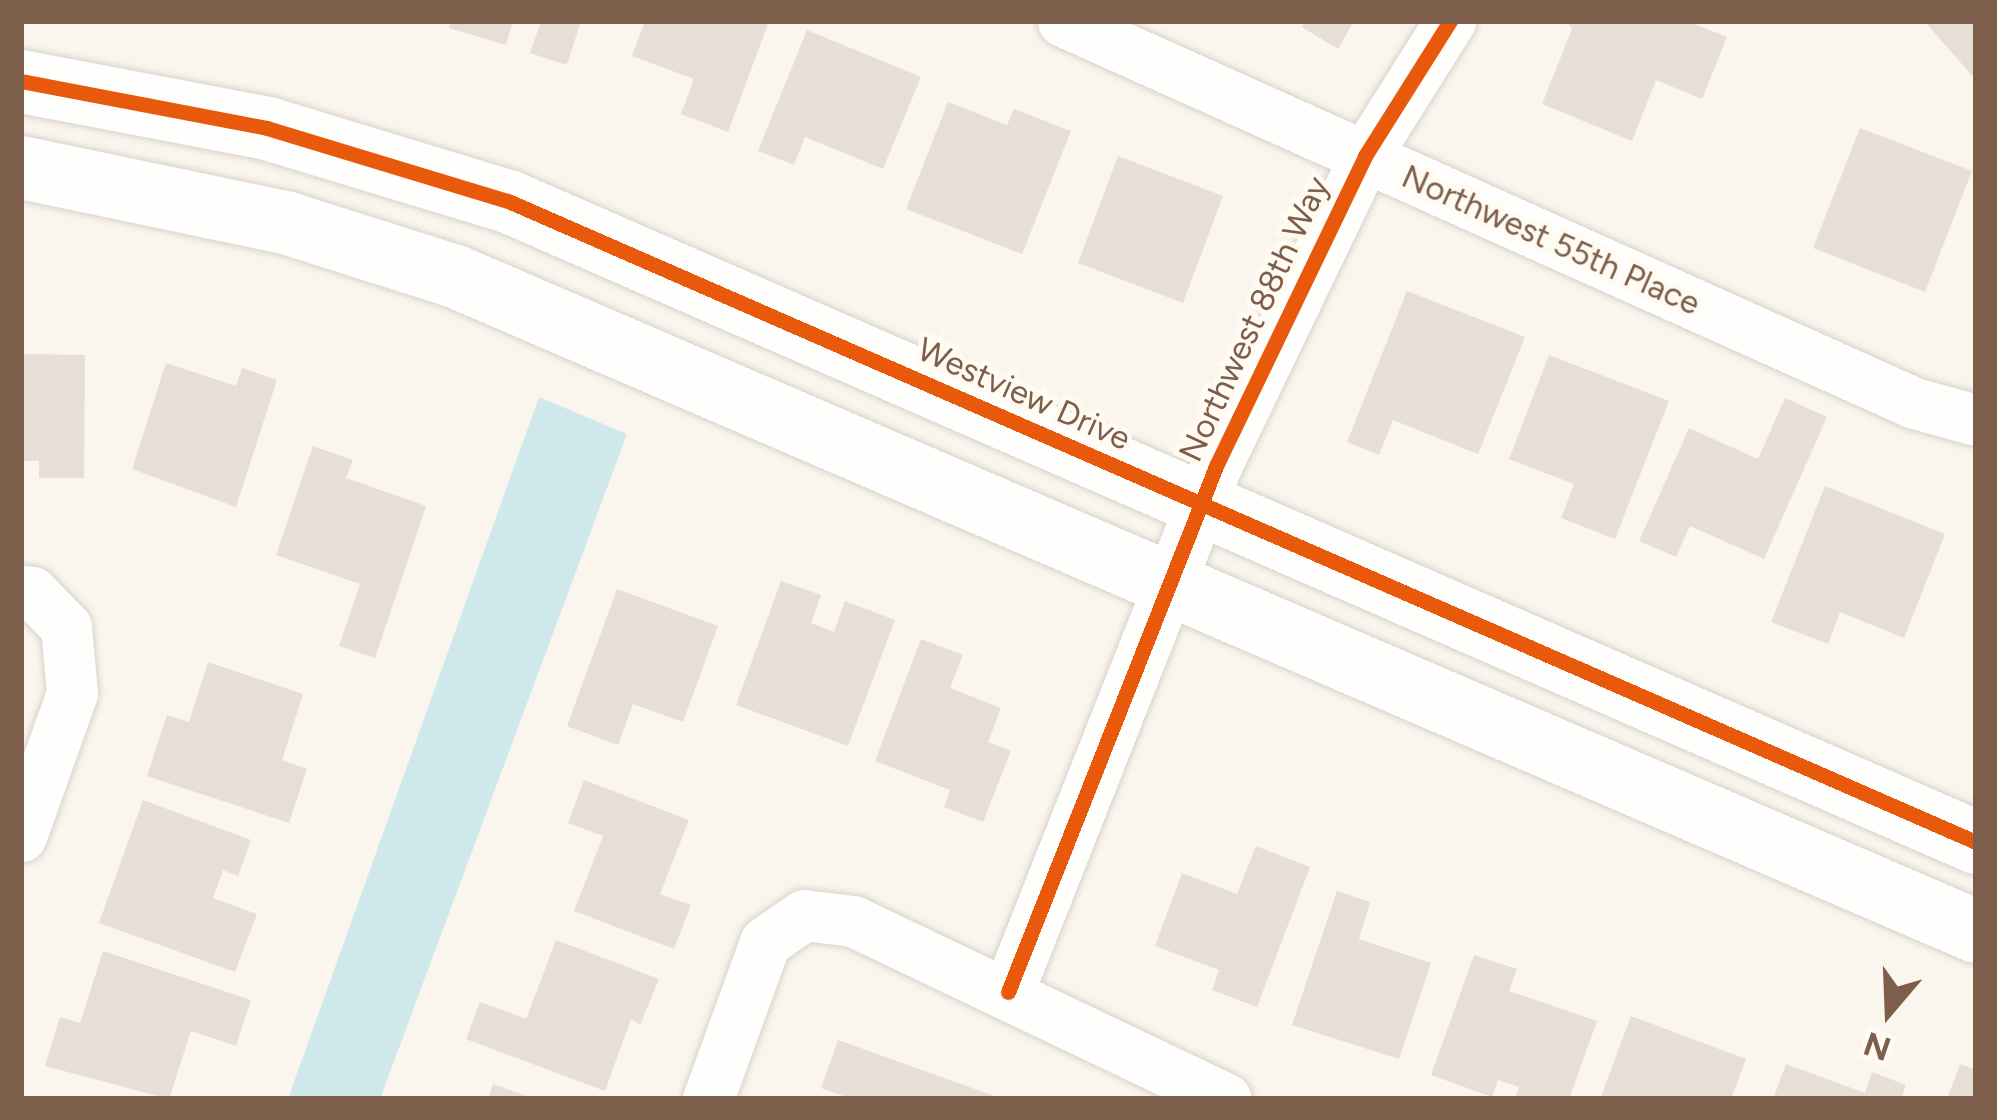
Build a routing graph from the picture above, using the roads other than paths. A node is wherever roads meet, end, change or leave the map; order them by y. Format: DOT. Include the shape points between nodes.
graph roads {
  1 [pos="1063,21"];
  2 [pos="1450,21"];
  3 [pos="21,81"];
  4 [pos="1365,156"];
  5 [pos="21,167"];
  6 [pos="1976,420"];
  7 [pos="1201,507"];
  8 [pos="1171,585"];
  9 [pos="21,591"];
  10 [pos="21,836"];
  11 [pos="1976,842"];
  12 [pos="1976,931"];
  13 [pos="1008,992"];
  14 [pos="709,1099"];
  15 [pos="1226,1099"];
  1 -- 4 [label="street, Northwest 55th Place"];
  2 -- 4 [label="street, Northwest 88th Way"];
  3 -- 7 [label="street, Westview Drive" via="267,128 508,201"];
  4 -- 6 [label="street, Northwest 55th Place" via="1914,403"];
  4 -- 7 [label="street, Northwest 88th Way"];
  5 -- 8 [label="street" via="288,223 455,276"];
  7 -- 8 [label="street, Northwest 88th Way"];
  7 -- 11 [label="street, Westview Drive"];
  8 -- 12 [label="street"];
  8 -- 13 [label="street, Northwest 88th Way"];
  9 -- 10 [label="street" via="32,592 66,627 72,693"];
  13 -- 14 [label="street" via="853,921 803,915 765,942"];
  13 -- 15 [label="street"];
}
